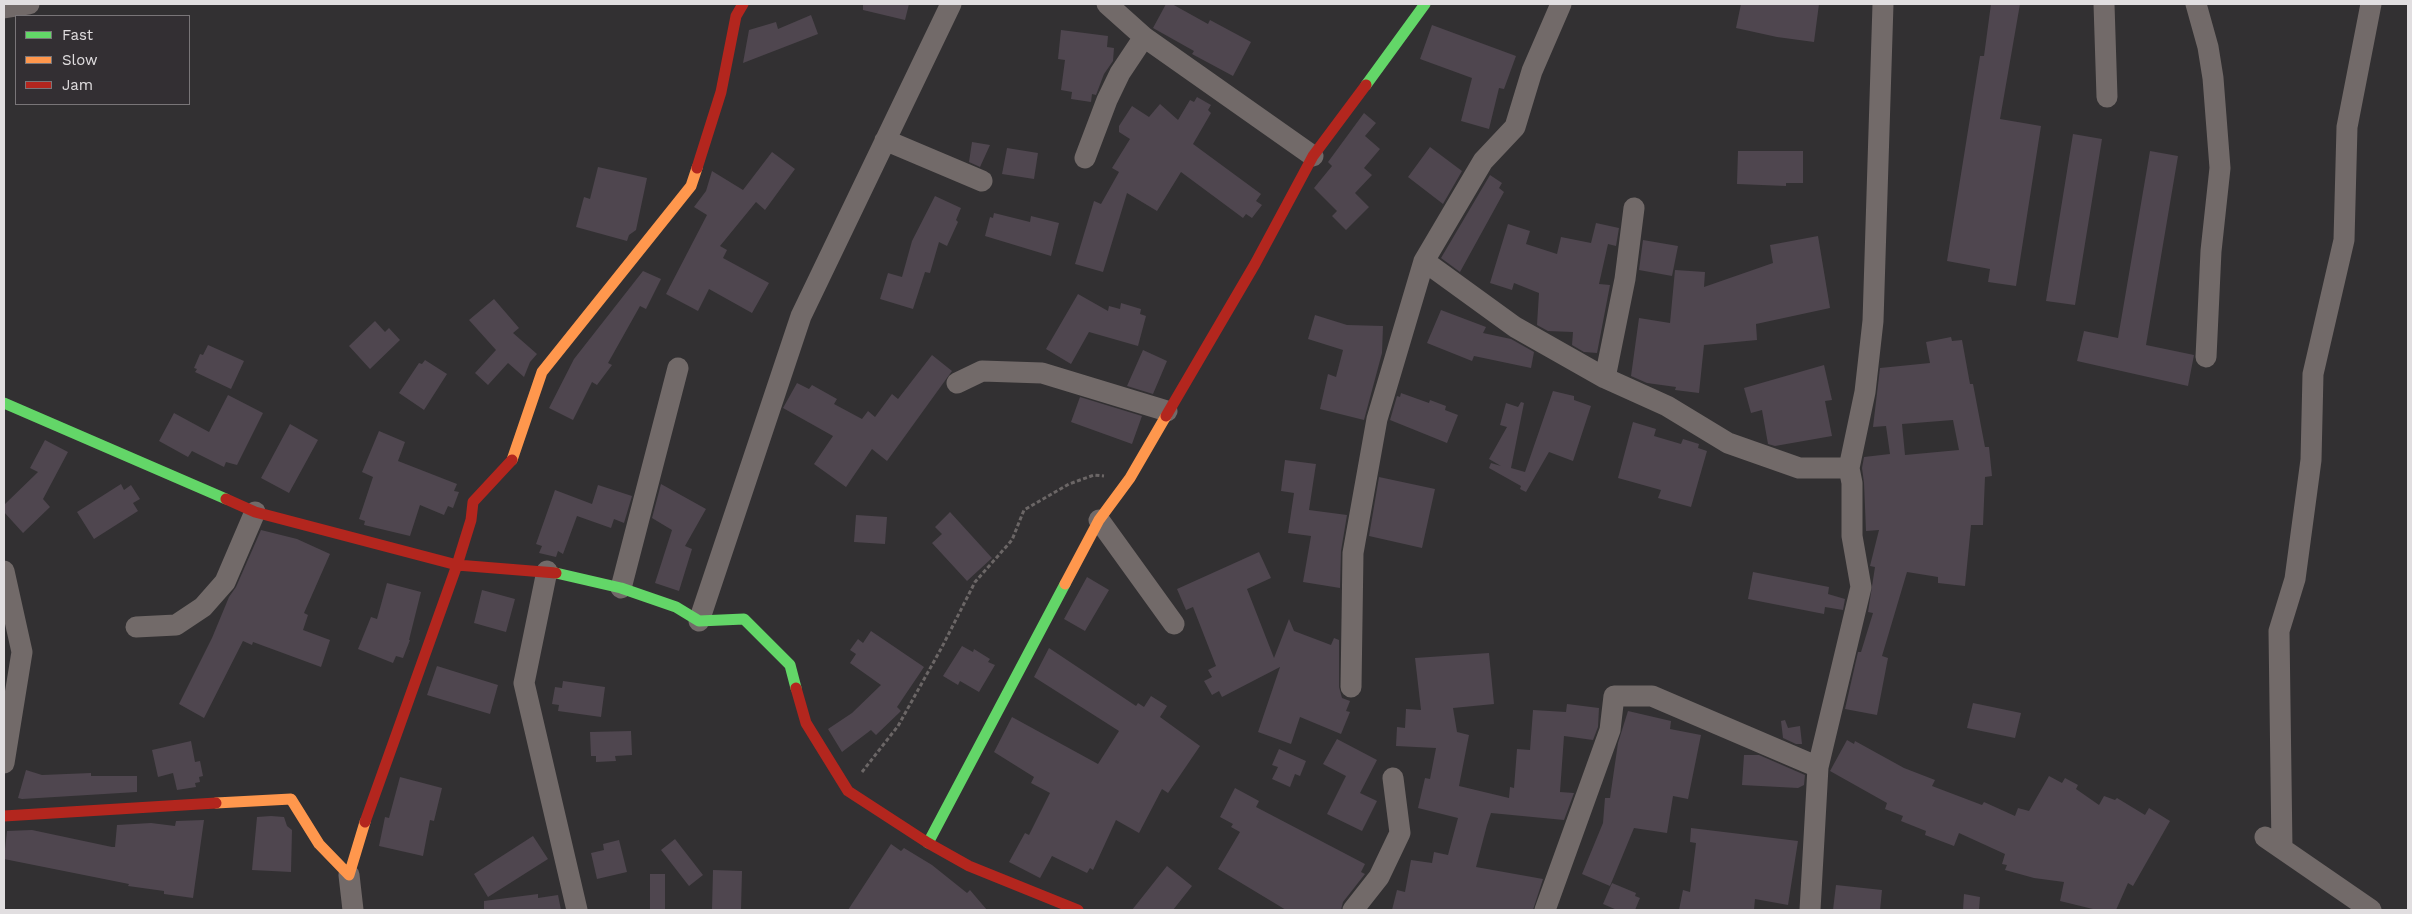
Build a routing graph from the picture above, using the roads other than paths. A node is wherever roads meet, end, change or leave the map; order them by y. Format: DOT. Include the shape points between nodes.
graph roads {
  1 [pos="29,4"];
  2 [pos="743,4"];
  3 [pos="951,4"];
  4 [pos="1108,4"];
  5 [pos="1425,4"];
  6 [pos="1560,4"];
  7 [pos="1884,4"];
  8 [pos="2104,4"];
  9 [pos="2196,4"];
  10 [pos="2372,4"];
  11 [pos="4,8"];
  12 [pos="1144,37"];
  13 [pos="2107,97"];
  14 [pos="886,140"];
  15 [pos="1313,156"];
  16 [pos="1085,158"];
  17 [pos="982,181"];
  18 [pos="1634,208"];
  19 [pos="1424,261"];
  20 [pos="2206,357"];
  21 [pos="678,368"];
  22 [pos="1606,378"];
  23 [pos="957,383"];
  24 [pos="4,403"];
  25 [pos="1167,411"];
  26 [pos="1849,468"];
  27 [pos="255,512"];
  28 [pos="1099,520"];
  29 [pos="457,565"];
  30 [pos="4,571"];
  31 [pos="547,571"];
  32 [pos="621,588"];
  33 [pos="699,621"];
  34 [pos="1174,624"];
  35 [pos="136,627"];
  36 [pos="13,652"];
  37 [pos="1351,686"];
  38 [pos="4,763"];
  39 [pos="1818,767"];
  40 [pos="1393,778"];
  41 [pos="4,816"];
  42 [pos="2265,837"];
  43 [pos="928,843"];
  44 [pos="2282,849"];
  45 [pos="349,875"];
  46 [pos="353,910"];
  47 [pos="577,910"];
  48 [pos="1078,910"];
  49 [pos="1353,910"];
  50 [pos="1544,910"];
  51 [pos="1810,910"];
  52 [pos="2371,910"];
  1 -- 11 [label="street"];
  2 -- 29 [label="street" via="736,16 721,92 691,186 542,372 512,460 473,502"];
  3 -- 14 [label="street"];
  4 -- 12 [label="street"];
  5 -- 15 [label="street"];
  6 -- 19 [label="street" via="1532,71 1515,127 1482,161"];
  7 -- 26 [label="street" via="1873,321 1865,392"];
  8 -- 13 [label="street"];
  9 -- 20 [label="street" via="2213,78 2220,168 2211,251"];
  10 -- 44 [label="street" via="2347,127 2344,240 2313,374 2311,460 2294,579 2278,631"];
  12 -- 15 [label="street"];
  12 -- 16 [label="street" via="1120,73"];
  14 -- 17 [label="street"];
  14 -- 33 [label="street" via="801,316"];
  15 -- 25 [label="street" via="1255,264"];
  18 -- 22 [label="street"];
  19 -- 22 [label="street" via="1515,327"];
  19 -- 37 [label="street" via="1377,419 1353,553"];
  21 -- 32 [label="street"];
  22 -- 26 [label="street" via="1667,406 1728,443 1799,468"];
  23 -- 25 [label="street" via="982,371 1042,373"];
  24 -- 27 [label="street"];
  25 -- 28 [label="street" via="1130,478"];
  26 -- 39 [label="street" via="1852,536 1861,587"];
  27 -- 29 [label="street"];
  27 -- 35 [label="street" via="225,582 203,607 176,625"];
  28 -- 34 [label="street"];
  28 -- 43 [label="street"];
  29 -- 31 [label="street"];
  29 -- 45 [label="street" via="366,818"];
  30 -- 36 [label="street"];
  31 -- 32 [label="street"];
  31 -- 47 [label="street" via="524,683"];
  32 -- 33 [label="street" via="676,608"];
  33 -- 43 [label="street" via="744,619 790,665 806,723 848,791"];
  36 -- 38 [label="street"];
  39 -- 50 [label="street" via="1652,696 1614,696 1610,730"];
  39 -- 51 [label="street"];
  40 -- 49 [label="street" via="1400,833 1379,877"];
  41 -- 45 [label="street" via="291,799 319,844"];
  42 -- 44 [label="street"];
  43 -- 48 [label="street" via="969,866"];
  44 -- 52 [label="street"];
  45 -- 46 [label="street"];
}
